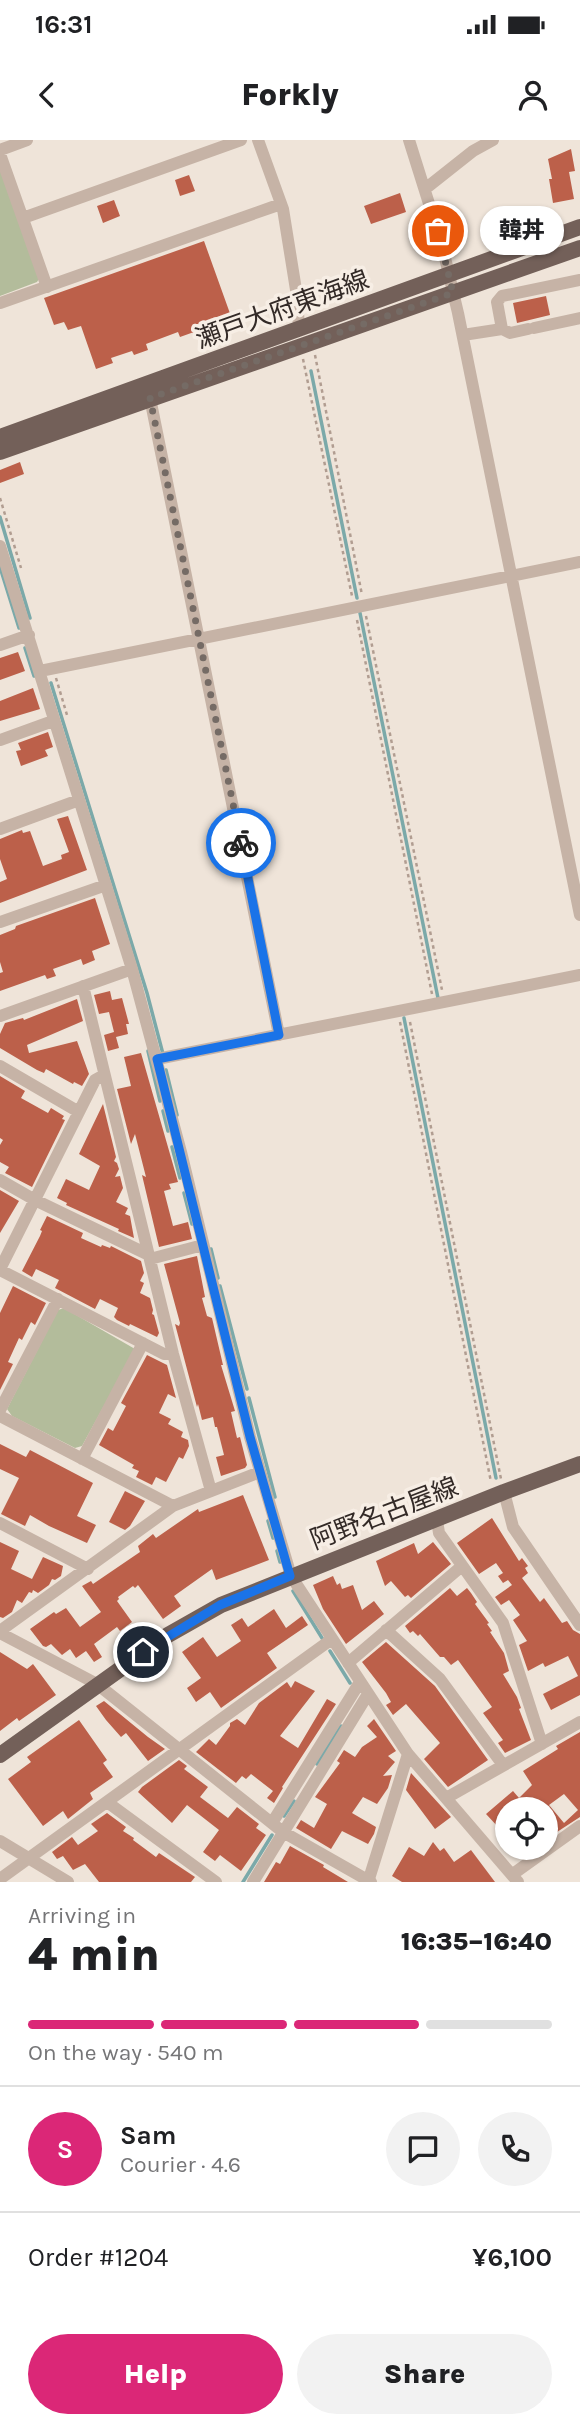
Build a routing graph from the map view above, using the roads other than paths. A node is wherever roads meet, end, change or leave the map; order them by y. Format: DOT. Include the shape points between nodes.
graph roads {
  1 [pos="27,140"];
  2 [pos="241,140"];
  3 [pos="258,140"];
  4 [pos="409,140"];
  5 [pos="493,140"];
  6 [pos="0,152"];
  7 [pos="425,189"];
  8 [pos="281,204"];
  9 [pos="23,218"];
  10 [pos="580,227"];
  11 [pos="580,248"];
  12 [pos="448,275"];
  13 [pos="580,280"];
  14 [pos="47,286"];
  15 [pos="453,293"];
  16 [pos="0,303"];
  17 [pos="580,318"];
  18 [pos="299,328"];
  19 [pos="502,329"];
  20 [pos="463,335"];
  21 [pos="150,398"];
  22 [pos="0,437"];
  23 [pos="0,452"];
  24 [pos="1,550"];
  25 [pos="580,562"];
  26 [pos="510,577"];
  27 [pos="29,635"];
  28 [pos="199,638"];
  29 [pos="0,645"];
  30 [pos="40,671"];
  31 [pos="53,721"];
  32 [pos="0,740"];
  33 [pos="79,800"];
  34 [pos="0,828"];
  35 [pos="106,885"];
  36 [pos="580,915"];
  37 [pos="0,922"];
  38 [pos="132,969"];
  39 [pos="580,975"];
  40 [pos="83,986"];
  41 [pos="0,1016"];
  42 [pos="279,1035"];
  43 [pos="157,1059"];
  44 [pos="0,1066"];
  45 [pos="104,1075"];
  46 [pos="79,1112"];
  47 [pos="0,1180"];
  48 [pos="34,1200"];
  49 [pos="203,1245"];
  50 [pos="150,1257"];
  51 [pos="0,1269"];
  52 [pos="58,1299"];
  53 [pos="143,1343"];
  54 [pos="173,1354"];
  55 [pos="0,1410"];
  56 [pos="0,1416"];
  57 [pos="82,1459"];
  58 [pos="580,1464"];
  59 [pos="260,1472"];
  60 [pos="211,1491"];
  61 [pos="499,1494"];
  62 [pos="173,1506"];
  63 [pos="437,1520"];
  64 [pos="0,1523"];
  65 [pos="462,1566"];
  66 [pos="88,1569"];
  67 [pos="290,1576"];
  68 [pos="580,1625"];
  69 [pos="386,1630"];
  70 [pos="0,1632"];
  71 [pos="332,1639"];
  72 [pos="348,1663"];
  73 [pos="360,1682"];
  74 [pos="97,1684"];
  75 [pos="368,1694"];
  76 [pos="580,1722"];
  77 [pos="542,1744"];
  78 [pos="180,1748"];
  79 [pos="408,1754"];
  80 [pos="0,1755"];
  81 [pos="503,1765"];
  82 [pos="447,1797"];
  83 [pos="107,1802"];
  84 [pos="272,1823"];
  85 [pos="580,1826"];
  86 [pos="284,1832"];
  87 [pos="0,1841"];
  88 [pos="29,1858"];
  89 [pos="515,1878"];
  90 [pos="0,1879"];
  91 [pos="369,1881"];
  92 [pos="68,1882"];
  93 [pos="216,1882"];
  94 [pos="253,1882"];
  1 -- 6 [label="street"];
  2 -- 9 [label="street"];
  3 -- 8 [label="street"];
  4 -- 7 [label="street"];
  5 -- 7 [label="street"];
  6 -- 9 [label="street"];
  7 -- 12 [label="street"];
  8 -- 14 [label="street"];
  8 -- 18 [label="street"];
  9 -- 14 [label="street"];
  10 -- 12 [label="main road, 瀬戸大府東海線"];
  11 -- 15 [label="main road, 瀬戸大府東海線"];
  12 -- 15 [label="street"];
  12 -- 18 [label="main road, 瀬戸大府東海線"];
  13 -- 19 [label="street" via="502,296 497,302"];
  14 -- 16 [label="street"];
  15 -- 20 [label="street"];
  15 -- 21 [label="main road, 瀬戸大府東海線"];
  17 -- 19 [label="street" via="510,333"];
  18 -- 22 [label="main road, 瀬戸大府東海線"];
  19 -- 20 [label="street"];
  20 -- 26 [label="street"];
  21 -- 23 [label="main road, 瀬戸大府東海線"];
  21 -- 28 [label="street"];
  24 -- 27 [label="street"];
  25 -- 26 [label="street"];
  26 -- 28 [label="street"];
  26 -- 36 [label="street"];
  27 -- 29 [label="street"];
  27 -- 30 [label="street"];
  28 -- 30 [label="street"];
  28 -- 42 [label="street"];
  30 -- 31 [label="street"];
  31 -- 32 [label="street"];
  31 -- 33 [label="street"];
  33 -- 34 [label="street"];
  33 -- 35 [label="street"];
  35 -- 37 [label="street"];
  35 -- 38 [label="street"];
  38 -- 40 [label="street"];
  38 -- 43 [label="street"];
  39 -- 42 [label="street"];
  40 -- 41 [label="street"];
  40 -- 45 [label="street"];
  42 -- 43 [label="street"];
  43 -- 49 [label="street"];
  44 -- 46 [label="street"];
  45 -- 46 [label="street" via="95,1080"];
  45 -- 50 [label="street"];
  46 -- 48 [label="street"];
  47 -- 48 [label="street"];
  48 -- 50 [label="street"];
  48 -- 51 [label="street"];
  49 -- 50 [label="street"];
  49 -- 59 [label="street"];
  50 -- 54 [label="street"];
  51 -- 52 [label="street"];
  52 -- 53 [label="street"];
  52 -- 55 [label="street"];
  53 -- 54 [label="street"];
  53 -- 57 [label="street"];
  54 -- 60 [label="street"];
  56 -- 57 [label="street"];
  57 -- 62 [label="street"];
  58 -- 61 [label="main road, 阿野名古屋線"];
  59 -- 60 [label="street"];
  59 -- 67 [label="street"];
  60 -- 62 [label="street"];
  61 -- 63 [label="main road, 阿野名古屋線"];
  61 -- 68 [label="street" via="513,1527"];
  62 -- 66 [label="street"];
  63 -- 65 [label="street" via="439,1534"];
  63 -- 67 [label="main road, 阿野名古屋線"];
  64 -- 66 [label="street"];
  65 -- 69 [label="street"];
  65 -- 77 [label="street" via="503,1623"];
  66 -- 70 [label="street"];
  67 -- 71 [label="street"];
  67 -- 74 [label="main road, 阿野名古屋線" via="220,1605"];
  69 -- 72 [label="street"];
  69 -- 81 [label="street" via="440,1679"];
  70 -- 74 [label="street"];
  71 -- 72 [label="street"];
  71 -- 78 [label="street"];
  72 -- 73 [label="street"];
  73 -- 75 [label="street"];
  73 -- 84 [label="street"];
  74 -- 78 [label="street"];
  74 -- 80 [label="main road, 阿野名古屋線"];
  75 -- 79 [label="street"];
  75 -- 86 [label="street"];
  76 -- 77 [label="street"];
  77 -- 81 [label="street"];
  78 -- 83 [label="street"];
  78 -- 84 [label="street"];
  79 -- 82 [label="street"];
  79 -- 91 [label="street"];
  81 -- 82 [label="street"];
  82 -- 89 [label="street"];
  83 -- 88 [label="street"];
  83 -- 93 [label="street"];
  84 -- 86 [label="street"];
  85 -- 89 [label="street"];
  86 -- 91 [label="street"];
  86 -- 94 [label="street"];
  87 -- 88 [label="street"];
  88 -- 90 [label="street"];
  88 -- 92 [label="street"];
}
